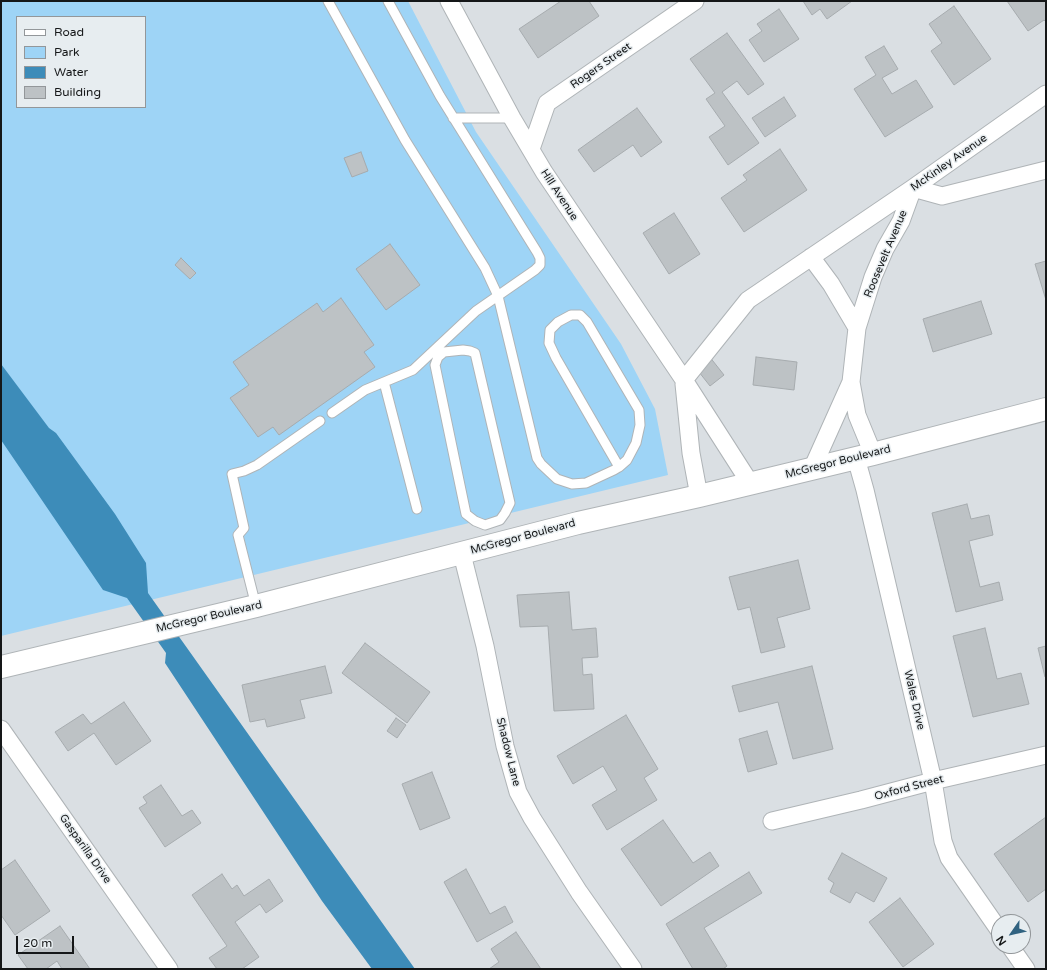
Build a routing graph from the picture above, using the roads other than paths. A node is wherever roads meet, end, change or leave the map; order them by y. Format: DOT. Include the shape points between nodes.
graph roads {
  1 [pos="328,1"];
  2 [pos="388,1"];
  3 [pos="449,1"];
  4 [pos="695,1"];
  5 [pos="1046,94"];
  6 [pos="453,118"];
  7 [pos="512,118"];
  8 [pos="531,149"];
  9 [pos="1046,170"];
  10 [pos="913,188"];
  11 [pos="811,257"];
  12 [pos="498,296"];
  13 [pos="857,328"];
  14 [pos="449,337"];
  15 [pos="453,351"];
  16 [pos="684,380"];
  17 [pos="384,382"];
  18 [pos="851,382"];
  19 [pos="1046,409"];
  20 [pos="332,413"];
  21 [pos="320,421"];
  22 [pos="864,456"];
  23 [pos="619,467"];
  24 [pos="812,469"];
  25 [pos="750,483"];
  26 [pos="699,496"];
  27 [pos="417,509"];
  28 [pos="493,534"];
  29 [pos="462,554"];
  30 [pos="256,606"];
  31 [pos="1,667"];
  32 [pos="1,729"];
  33 [pos="1046,755"];
  34 [pos="933,781"];
  35 [pos="772,821"];
  36 [pos="991,918"];
  37 [pos="1016,954"];
  38 [pos="169,969"];
  39 [pos="633,969"];
  40 [pos="1026,969"];
  1 -- 12 [label="lane" via="405,140 484,268"];
  2 -- 6 [label="lane"];
  3 -- 7 [label="street, Hill Avenue"];
  4 -- 8 [label="street, Rogers Street" via="547,103"];
  5 -- 10 [label="street, McKinley Avenue"];
  6 -- 7 [label="lane"];
  6 -- 12 [label="lane" via="540,258 540,265 535,270"];
  7 -- 8 [label="street, Hill Avenue"];
  8 -- 16 [label="street, Hill Avenue" via="548,179"];
  9 -- 10 [label="street" via="942,196"];
  10 -- 11 [label="street, McKinley Avenue"];
  10 -- 13 [label="street, Roosevelt Avenue" via="901,221 873,277"];
  11 -- 13 [label="street" via="831,284"];
  11 -- 16 [label="street, McKinley Avenue" via="748,300"];
  12 -- 14 [label="lane" via="476,311"];
  12 -- 23 [label="lane" via="541,464 557,479 572,484 586,483"];
  13 -- 18 [label="street, Roosevelt Avenue"];
  14 -- 15 [label="lane"];
  14 -- 17 [label="lane" via="413,370"];
  15 -- 28 [label="lane" via="474,353 510,503"];
  15 -- 28 [label="lane" via="444,352 434,365 466,514 485,525"];
  16 -- 25 [label="street, Hill Avenue"];
  16 -- 26 [label="street, Hill Avenue" via="691,453"];
  17 -- 20 [label="lane" via="365,390"];
  17 -- 27 [label="lane"];
  18 -- 22 [label="street, Roosevelt Avenue"];
  18 -- 24 [label="street"];
  19 -- 22 [label="main road, McGregor Boulevard"];
  21 -- 30 [label="lane" via="257,465 232,474 244,528 238,535"];
  22 -- 24 [label="main road, McGregor Boulevard"];
  22 -- 34 [label="street, Wales Drive" via="865,490"];
  23 -- 23 [label="lane" via="549,343 550,330 571,315 580,315 587,322 639,410 640,424 636,443 627,460"];
  24 -- 25 [label="main road, McGregor Boulevard"];
  25 -- 26 [label="main road, McGregor Boulevard"];
  26 -- 28 [label="main road, McGregor Boulevard" via="591,520"];
  28 -- 29 [label="main road, McGregor Boulevard"];
  29 -- 30 [label="main road, McGregor Boulevard"];
  29 -- 39 [label="street, Shadow Lane" via="518,792 579,892"];
  30 -- 31 [label="main road, McGregor Boulevard"];
  32 -- 38 [label="street, Gasparilla Drive"];
  33 -- 34 [label="street, Oxford Street"];
  34 -- 35 [label="street, Oxford Street"];
  34 -- 36 [label="street, Wales Drive" via="943,842 949,858"];
  37 -- 40 [label="street"];
}
